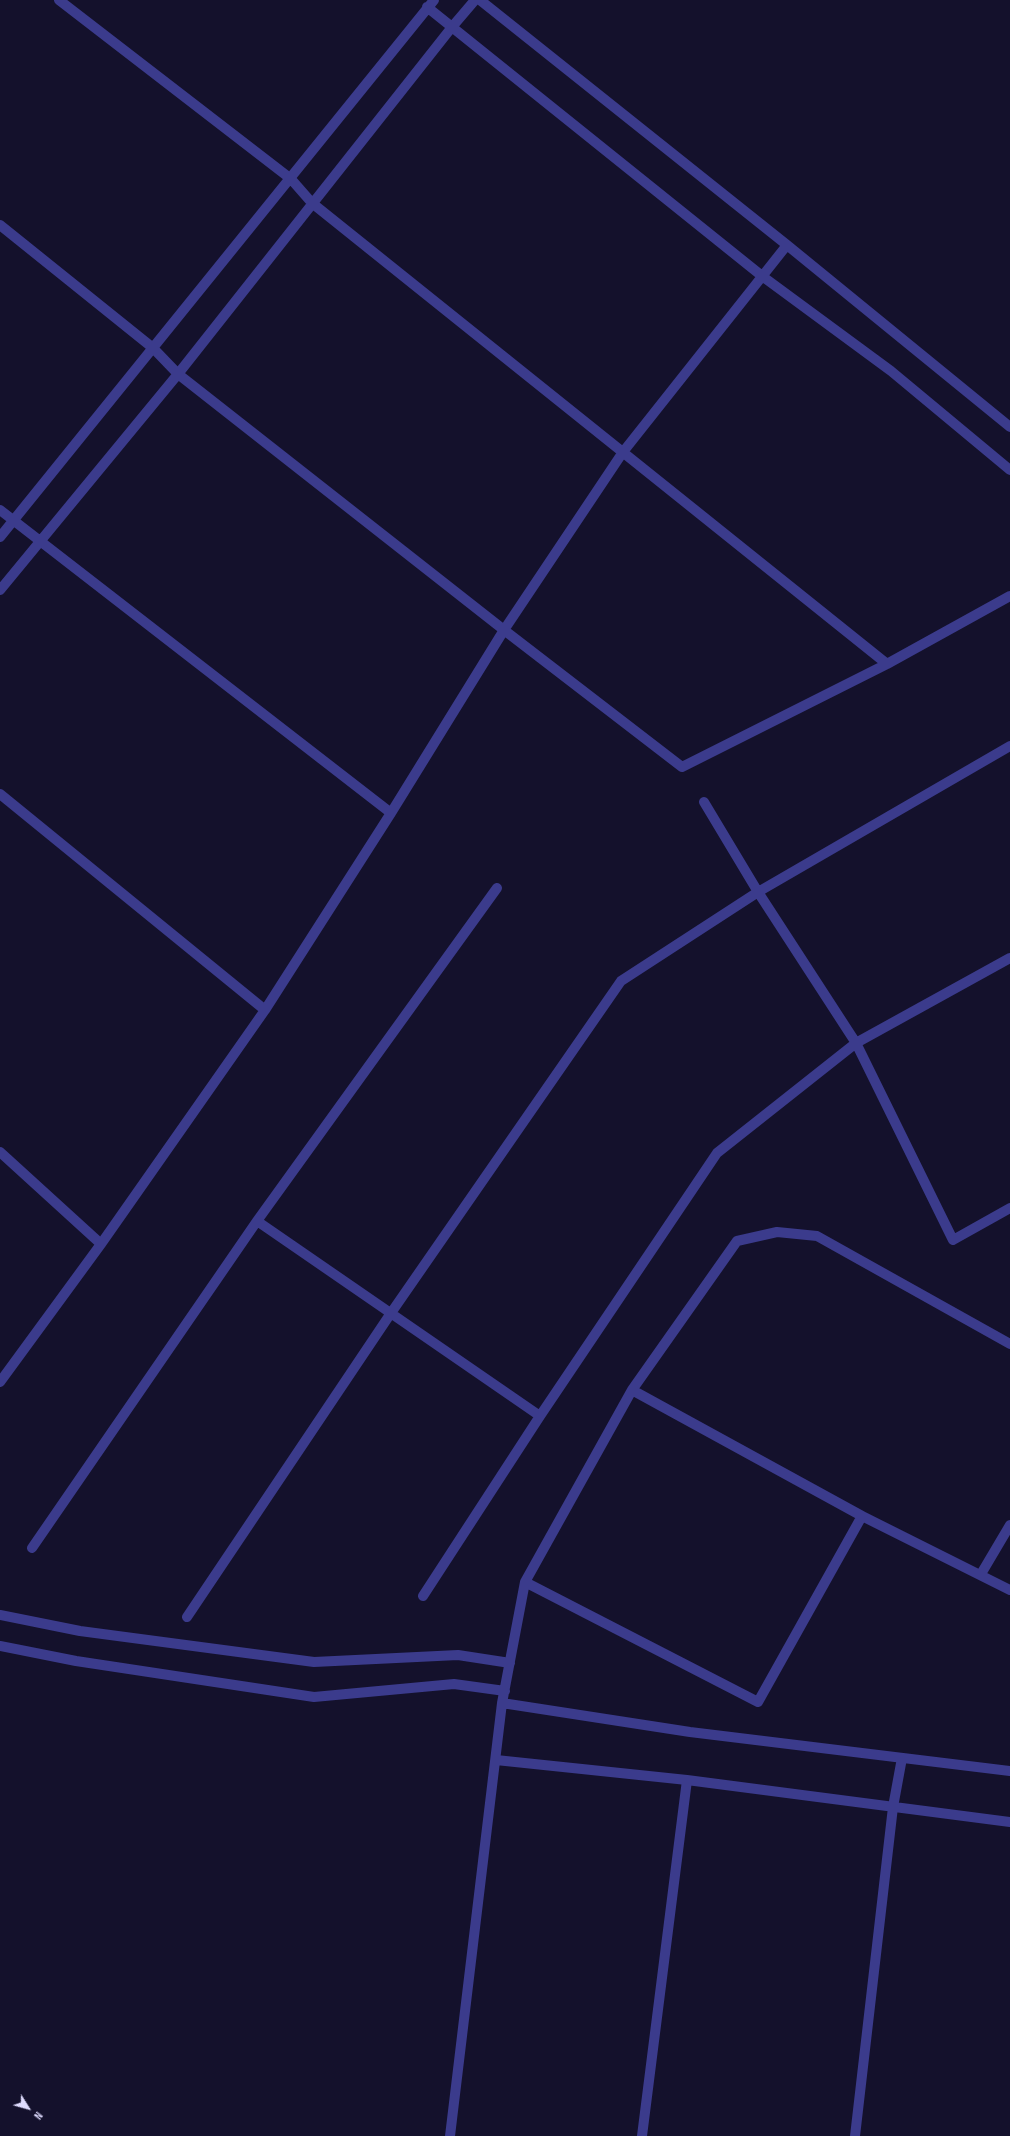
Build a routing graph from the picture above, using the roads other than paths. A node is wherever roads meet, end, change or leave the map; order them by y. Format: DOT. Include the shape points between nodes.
graph roads {
  1 [pos="59,0"];
  2 [pos="475,0"];
  3 [pos="480,0"];
  4 [pos="431,4"];
  5 [pos="452,27"];
  6 [pos="291,179"];
  7 [pos="312,204"];
  8 [pos="0,225"];
  9 [pos="787,245"];
  10 [pos="762,276"];
  11 [pos="152,348"];
  12 [pos="178,374"];
  13 [pos="1010,427"];
  14 [pos="623,452"];
  15 [pos="1010,470"];
  16 [pos="0,510"];
  17 [pos="14,521"];
  18 [pos="0,537"];
  19 [pos="39,542"];
  20 [pos="0,590"];
  21 [pos="1010,596"];
  22 [pos="504,630"];
  23 [pos="887,664"];
  24 [pos="1010,746"];
  25 [pos="0,794"];
  26 [pos="704,802"];
  27 [pos="391,812"];
  28 [pos="497,888"];
  29 [pos="758,892"];
  30 [pos="1010,958"];
  31 [pos="265,1010"];
  32 [pos="856,1043"];
  33 [pos="0,1152"];
  34 [pos="1010,1208"];
  35 [pos="257,1222"];
  36 [pos="101,1244"];
  37 [pos="391,1313"];
  38 [pos="1010,1344"];
  39 [pos="0,1382"];
  40 [pos="632,1390"];
  41 [pos="540,1416"];
  42 [pos="862,1516"];
  43 [pos="1010,1525"];
  44 [pos="32,1548"];
  45 [pos="981,1574"];
  46 [pos="525,1582"];
  47 [pos="1010,1590"];
  48 [pos="423,1596"];
  49 [pos="0,1615"];
  50 [pos="187,1617"];
  51 [pos="0,1646"];
  52 [pos="510,1663"];
  53 [pos="504,1691"];
  54 [pos="502,1703"];
  55 [pos="902,1758"];
  56 [pos="496,1760"];
  57 [pos="1010,1771"];
  58 [pos="687,1780"];
  59 [pos="893,1807"];
  60 [pos="1010,1822"];
  61 [pos="450,2136"];
  62 [pos="642,2136"];
  63 [pos="855,2136"];
  1 -- 6 [label="street"];
  2 -- 5 [label="street"];
  3 -- 9 [label="street"];
  4 -- 5 [label="street"];
  4 -- 6 [label="street"];
  5 -- 7 [label="street"];
  5 -- 10 [label="street"];
  6 -- 7 [label="street"];
  6 -- 11 [label="street"];
  7 -- 12 [label="street"];
  7 -- 14 [label="street"];
  8 -- 11 [label="street"];
  9 -- 10 [label="street"];
  9 -- 13 [label="street"];
  10 -- 14 [label="street"];
  10 -- 15 [label="street" via="891,372"];
  11 -- 12 [label="street"];
  11 -- 17 [label="street"];
  12 -- 19 [label="street"];
  12 -- 22 [label="street"];
  14 -- 22 [label="street"];
  14 -- 23 [label="street"];
  16 -- 17 [label="street"];
  17 -- 18 [label="street"];
  17 -- 19 [label="street"];
  19 -- 20 [label="street"];
  19 -- 27 [label="street"];
  21 -- 23 [label="street"];
  22 -- 23 [label="street" via="682,767"];
  22 -- 27 [label="street"];
  24 -- 29 [label="street"];
  25 -- 31 [label="street"];
  26 -- 29 [label="street"];
  27 -- 31 [label="street"];
  28 -- 35 [label="street"];
  29 -- 32 [label="street"];
  29 -- 37 [label="street" via="621,982"];
  30 -- 32 [label="street"];
  31 -- 36 [label="street"];
  32 -- 34 [label="street" via="953,1240"];
  32 -- 41 [label="street" via="718,1153"];
  33 -- 36 [label="street"];
  35 -- 37 [label="street"];
  35 -- 44 [label="street"];
  36 -- 39 [label="street"];
  37 -- 41 [label="street"];
  37 -- 50 [label="street"];
  38 -- 40 [label="street" via="816,1236 777,1232 737,1240"];
  40 -- 42 [label="street"];
  40 -- 46 [label="street"];
  41 -- 48 [label="street"];
  42 -- 45 [label="street"];
  42 -- 46 [label="street" via="758,1702"];
  43 -- 45 [label="street"];
  45 -- 47 [label="street"];
  46 -- 52 [label="street"];
  49 -- 52 [label="street" via="80,1631 314,1662 458,1655"];
  51 -- 53 [label="street" via="76,1661 314,1696 454,1684"];
  52 -- 53 [label="street"];
  53 -- 54 [label="street"];
  54 -- 55 [label="street" via="690,1732"];
  54 -- 56 [label="street"];
  55 -- 57 [label="street"];
  55 -- 59 [label="street"];
  56 -- 58 [label="street"];
  56 -- 61 [label="street"];
  58 -- 59 [label="street"];
  58 -- 62 [label="street"];
  59 -- 60 [label="street"];
  59 -- 63 [label="street"];
}
